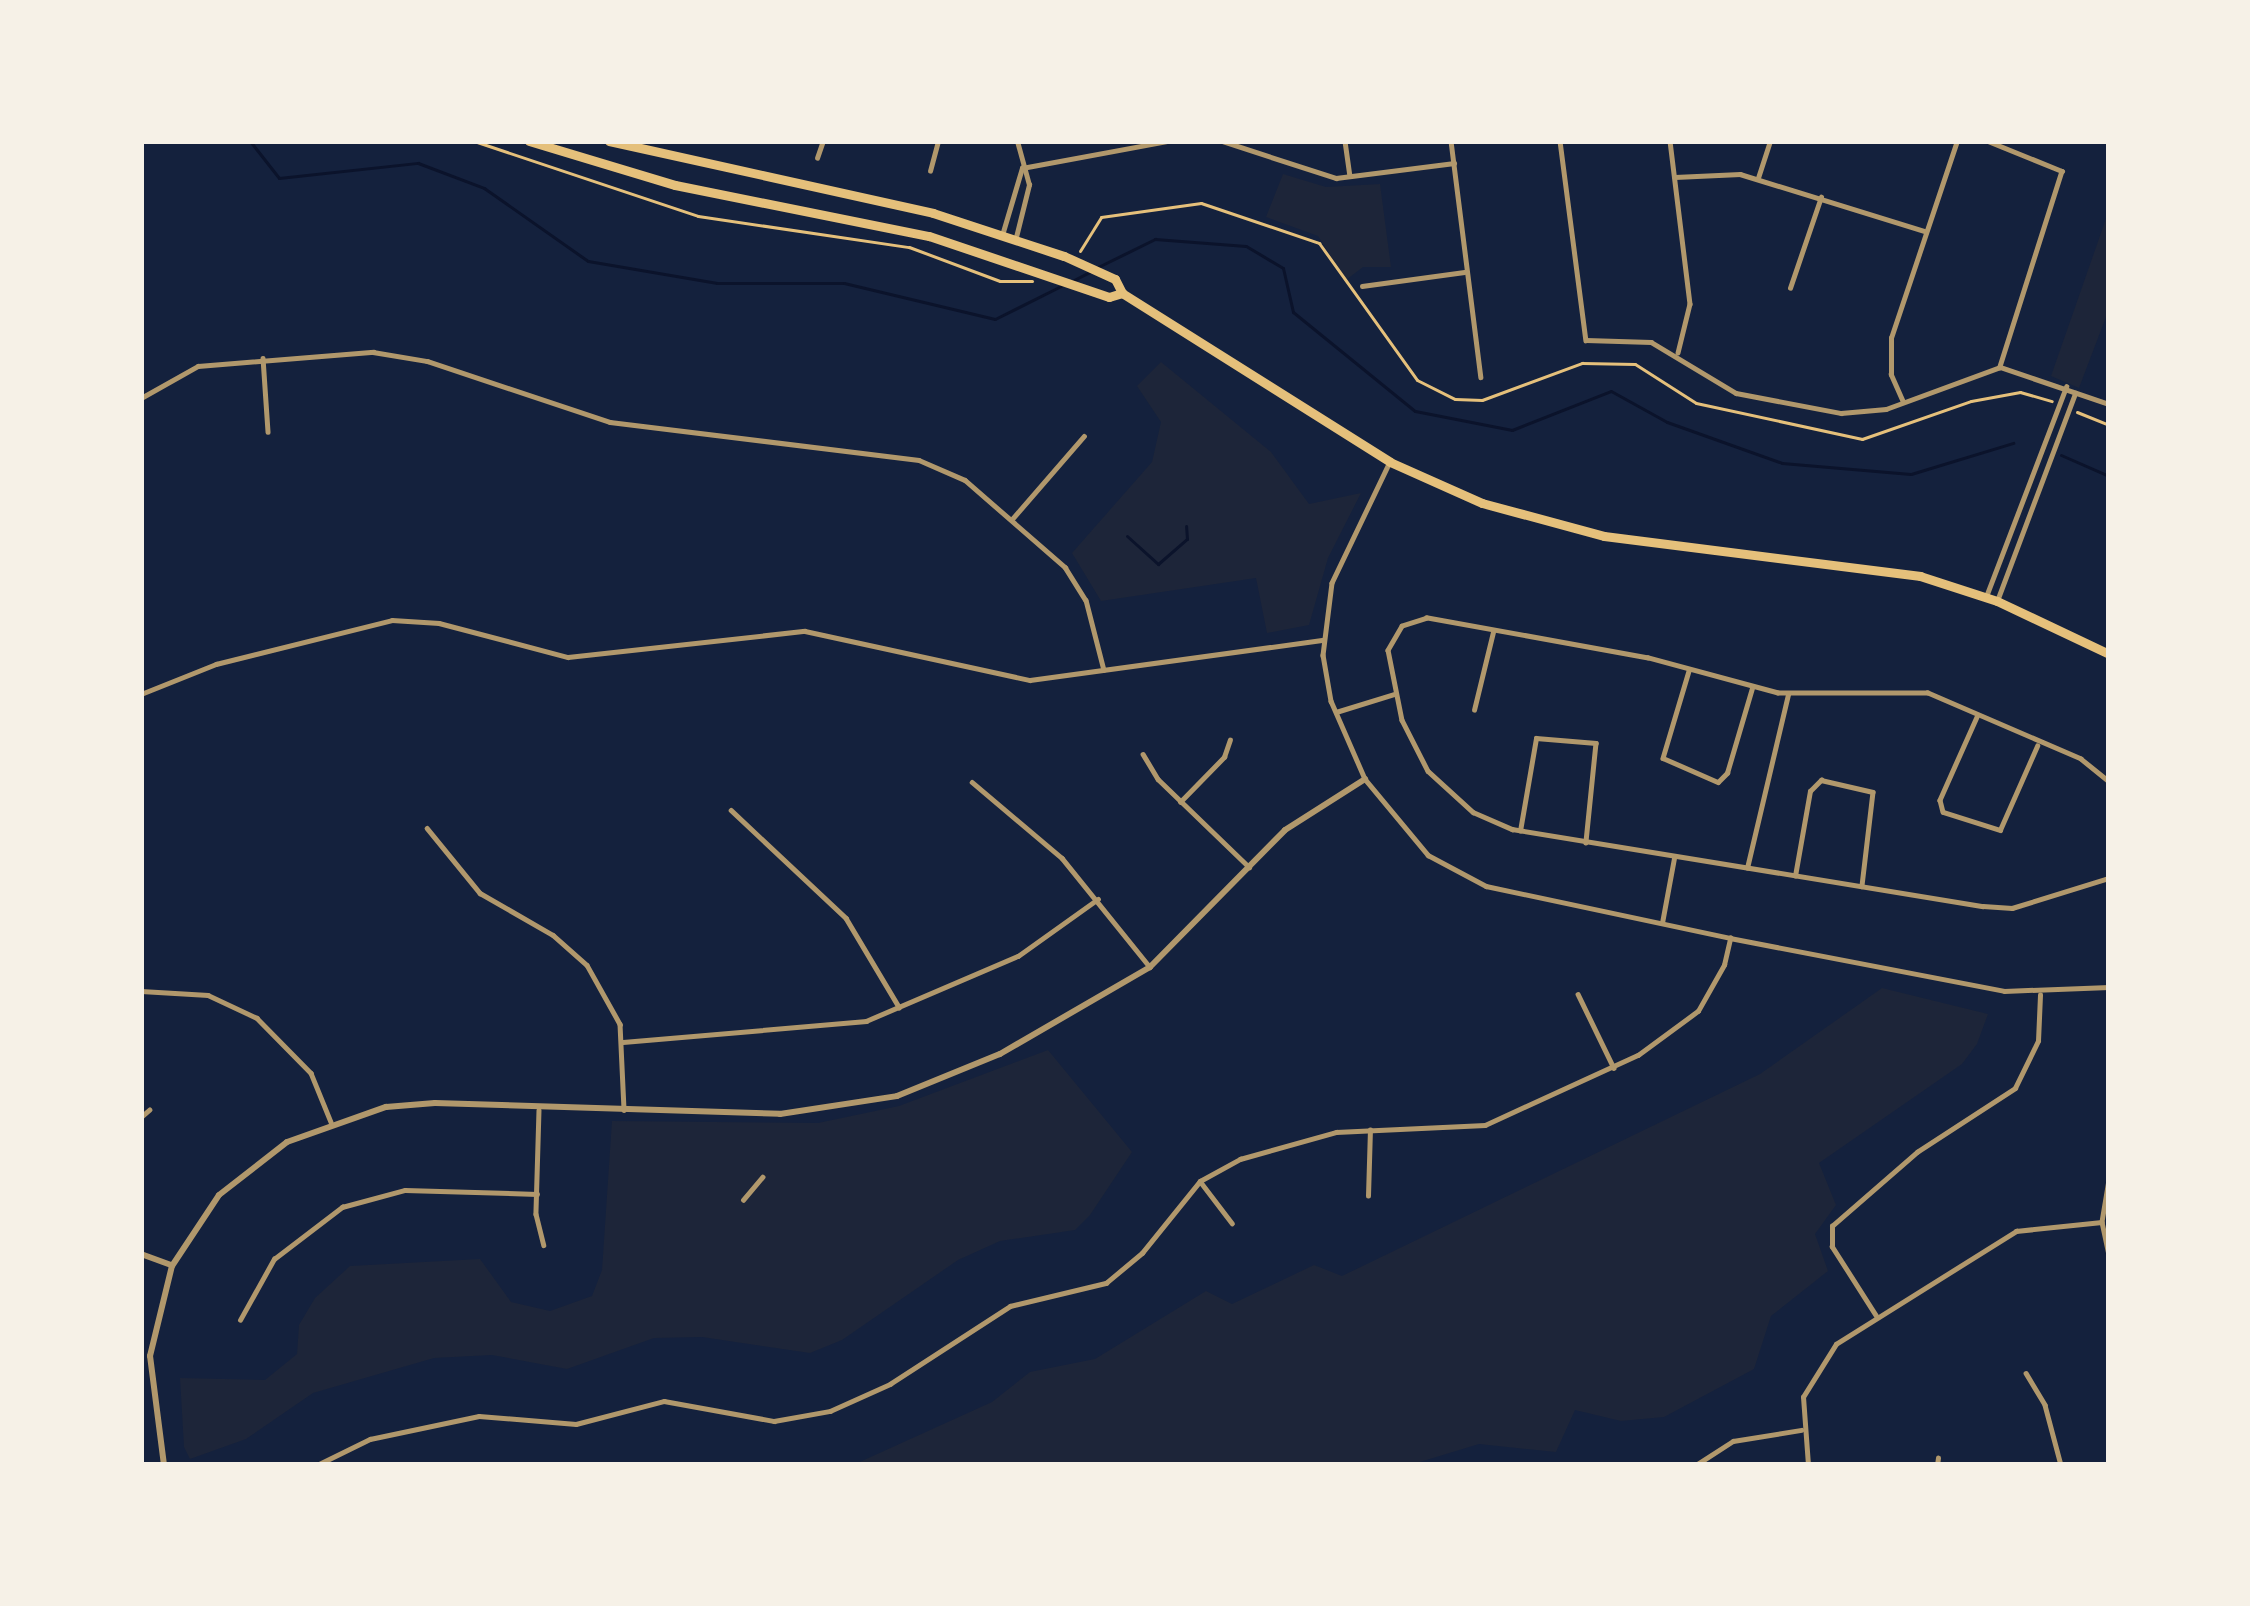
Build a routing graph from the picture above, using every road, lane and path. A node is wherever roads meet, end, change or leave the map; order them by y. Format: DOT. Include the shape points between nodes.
graph roads {
  1 [pos="474,141"];
  2 [pos="530,141"];
  3 [pos="609,141"];
  4 [pos="823,141"];
  5 [pos="938,141"];
  6 [pos="1017,141"];
  7 [pos="1167,141"];
  8 [pos="1222,141"];
  9 [pos="1345,141"];
  10 [pos="1451,141"];
  11 [pos="1560,141"];
  12 [pos="1670,141"];
  13 [pos="1770,141"];
  14 [pos="1958,141"];
  15 [pos="1988,141"];
  16 [pos="1127,145"];
  17 [pos="818,158"];
  18 [pos="1454,163"];
  19 [pos="1022,168"];
  20 [pos="930,171"];
  21 [pos="1350,175"];
  22 [pos="1675,178"];
  23 [pos="1758,178"];
  24 [pos="1012,197"];
  25 [pos="1821,197"];
  26 [pos="1026,201"];
  27 [pos="1003,232"];
  28 [pos="1926,232"];
  29 [pos="1016,237"];
  30 [pos="924,250"];
  31 [pos="1466,272"];
  32 [pos="1362,286"];
  33 [pos="1790,288"];
  34 [pos="1122,293"];
  35 [pos="1678,353"];
  36 [pos="263,358"];
  37 [pos="2000,368"];
  38 [pos="1481,377"];
  39 [pos="2066,387"];
  40 [pos="2076,391"];
  41 [pos="141,398"];
  42 [pos="1903,402"];
  43 [pos="2109,404"];
  44 [pos="2069,408"];
  45 [pos="2109,425"];
  46 [pos="268,432"];
  47 [pos="1084,436"];
  48 [pos="1390,462"];
  49 [pos="1013,518"];
  50 [pos="1991,599"];
  51 [pos="1493,632"];
  52 [pos="1323,640"];
  53 [pos="2109,654"];
  54 [pos="1104,670"];
  55 [pos="1689,670"];
  56 [pos="1752,688"];
  57 [pos="141,694"];
  58 [pos="1394,694"];
  59 [pos="1788,694"];
  60 [pos="1474,710"];
  61 [pos="1336,712"];
  62 [pos="1977,717"];
  63 [pos="1230,740"];
  64 [pos="2037,746"];
  65 [pos="1143,754"];
  66 [pos="1364,779"];
  67 [pos="972,782"];
  68 [pos="2109,782"];
  69 [pos="1180,802"];
  70 [pos="731,809"];
  71 [pos="427,828"];
  72 [pos="1520,832"];
  73 [pos="1586,843"];
  74 [pos="1675,858"];
  75 [pos="1249,867"];
  76 [pos="1747,868"];
  77 [pos="1796,876"];
  78 [pos="2109,878"];
  79 [pos="1862,887"];
  80 [pos="1098,899"];
  81 [pos="1662,923"];
  82 [pos="1730,938"];
  83 [pos="1150,967"];
  84 [pos="2109,987"];
  85 [pos="141,992"];
  86 [pos="1578,994"];
  87 [pos="2040,994"];
  88 [pos="899,1007"];
  89 [pos="623,1042"];
  90 [pos="1614,1068"];
  91 [pos="149,1110"];
  92 [pos="539,1110"];
  93 [pos="624,1110"];
  94 [pos="141,1117"];
  95 [pos="331,1122"];
  96 [pos="1370,1130"];
  97 [pos="762,1177"];
  98 [pos="2109,1180"];
  99 [pos="1200,1181"];
  100 [pos="537,1194"];
  101 [pos="1368,1196"];
  102 [pos="743,1200"];
  103 [pos="2102,1222"];
  104 [pos="1232,1223"];
  105 [pos="544,1245"];
  106 [pos="141,1254"];
  107 [pos="2109,1256"];
  108 [pos="172,1265"];
  109 [pos="1876,1316"];
  110 [pos="240,1320"];
  111 [pos="2026,1373"];
  112 [pos="1801,1430"];
  113 [pos="1482,1464"];
  114 [pos="164,1465"];
  115 [pos="316,1465"];
  116 [pos="1570,1465"];
  117 [pos="1696,1465"];
  118 [pos="1808,1465"];
  119 [pos="2061,1465"];
  1 -- 30 [label="path" via="698,216"];
  2 -- 34 [label="main road" via="675,185 928,236 1094,292"];
  3 -- 27 [label="main road"];
  4 -- 17 [label="street"];
  5 -- 20 [label="street"];
  6 -- 19 [label="street"];
  7 -- 16 [label="street"];
  8 -- 21 [label="street" via="1322,176"];
  9 -- 21 [label="street"];
  10 -- 18 [label="street"];
  11 -- 35 [label="street" via="1583,332 1598,344 1651,342"];
  12 -- 22 [label="street"];
  13 -- 23 [label="street"];
  14 -- 28 [label="street"];
  15 -- 37 [label="street" via="2062,171"];
  16 -- 19 [label="street"];
  18 -- 21 [label="street"];
  18 -- 31 [label="street"];
  19 -- 24 [label="street"];
  19 -- 26 [label="street"];
  22 -- 23 [label="street"];
  22 -- 35 [label="street" via="1690,304"];
  23 -- 25 [label="street"];
  24 -- 26 [label="street"];
  24 -- 27 [label="street"];
  25 -- 28 [label="street"];
  25 -- 33 [label="street"];
  26 -- 29 [label="street"];
  27 -- 29 [label="main road"];
  28 -- 42 [label="street" via="1891,338"];
  29 -- 34 [label="main road" via="1115,279"];
  31 -- 32 [label="street"];
  31 -- 38 [label="street"];
  34 -- 48 [label="main road"];
  35 -- 42 [label="street" via="1721,387 1751,398 1841,413"];
  36 -- 41 [label="street" via="198,366"];
  36 -- 46 [label="street"];
  36 -- 49 [label="street" via="400,355 610,422 893,453 965,480"];
  37 -- 39 [label="street"];
  37 -- 42 [label="street"];
  39 -- 40 [label="street"];
  39 -- 50 [label="street"];
  40 -- 43 [label="street"];
  40 -- 44 [label="street"];
  44 -- 45 [label="path"];
  44 -- 50 [label="street"];
  47 -- 49 [label="street"];
  48 -- 50 [label="main road" via="1554,525 1920,576"];
  48 -- 52 [label="street" via="1332,583"];
  49 -- 54 [label="street" via="1078,584"];
  50 -- 53 [label="main road"];
  51 -- 55 [label="street"];
  51 -- 58 [label="street" via="1435,618 1407,623 1388,650"];
  51 -- 60 [label="street"];
  52 -- 54 [label="street"];
  52 -- 61 [label="street"];
  54 -- 57 [label="street" via="1013,678 786,629 568,657 439,623 392,620 216,664"];
  55 -- 56 [label="street"];
  55 -- 56 [label="street" via="1663,758 1718,782"];
  56 -- 59 [label="street"];
  58 -- 61 [label="street"];
  58 -- 72 [label="street" via="1412,746 1437,782 1473,812"];
  59 -- 62 [label="street" via="1928,693"];
  59 -- 76 [label="street"];
  61 -- 66 [label="street"];
  62 -- 64 [label="street"];
  62 -- 64 [label="street" via="1940,800 1942,812 2000,830"];
  63 -- 69 [label="street" via="1224,757"];
  64 -- 68 [label="street" via="2081,759"];
  65 -- 69 [label="street"];
  66 -- 75 [label="street" via="1285,830"];
  66 -- 81 [label="street" via="1411,840 1467,878"];
  67 -- 80 [label="street"];
  69 -- 75 [label="street"];
  70 -- 88 [label="street" via="846,918"];
  71 -- 89 [label="street" via="480,893 554,935 587,965 614,1007"];
  72 -- 73 [label="street"];
  72 -- 73 [label="street" via="1536,738 1596,743"];
  73 -- 74 [label="street"];
  74 -- 76 [label="street"];
  74 -- 81 [label="street"];
  75 -- 83 [label="street"];
  76 -- 77 [label="street"];
  77 -- 79 [label="street"];
  77 -- 79 [label="street" via="1814,783 1837,783 1870,789 1874,798"];
  78 -- 79 [label="street" via="2012,908"];
  80 -- 83 [label="street"];
  80 -- 88 [label="street" via="1018,956"];
  81 -- 82 [label="street"];
  82 -- 87 [label="street"];
  82 -- 90 [label="street" via="1698,1011"];
  83 -- 93 [label="street" via="1000,1054 897,1096 808,1113"];
  84 -- 87 [label="street"];
  85 -- 95 [label="street" via="208,995 257,1018 311,1073"];
  86 -- 90 [label="street"];
  87 -- 109 [label="street" via="2040,1034 2016,1087 1902,1164 1832,1226 1832,1247"];
  88 -- 89 [label="street" via="829,1030"];
  89 -- 93 [label="street"];
  90 -- 96 [label="street" via="1485,1125"];
  91 -- 94 [label="street"];
  92 -- 93 [label="street"];
  92 -- 95 [label="street" via="435,1103"];
  92 -- 100 [label="street"];
  95 -- 108 [label="street" via="234,1180"];
  96 -- 99 [label="street" via="1289,1144"];
  96 -- 101 [label="street"];
  97 -- 102 [label="street"];
  98 -- 103 [label="street"];
  99 -- 104 [label="street"];
  99 -- 115 [label="street" via="1142,1253 1106,1282 1010,1306 890,1384 811,1418 774,1421 664,1401 576,1424 479,1416 370,1438"];
  100 -- 105 [label="street"];
  100 -- 110 [label="street" via="405,1190 342,1207 274,1259"];
  103 -- 107 [label="street"];
  103 -- 109 [label="street" via="2016,1231"];
  106 -- 108 [label="street"];
  108 -- 114 [label="street" via="150,1356"];
  109 -- 112 [label="street" via="1824,1355 1803,1397"];
  111 -- 119 [label="street" via="2045,1405"];
  112 -- 117 [label="street" via="1733,1441"];
  112 -- 118 [label="street"];
  113 -- 116 [label="street"];
}
